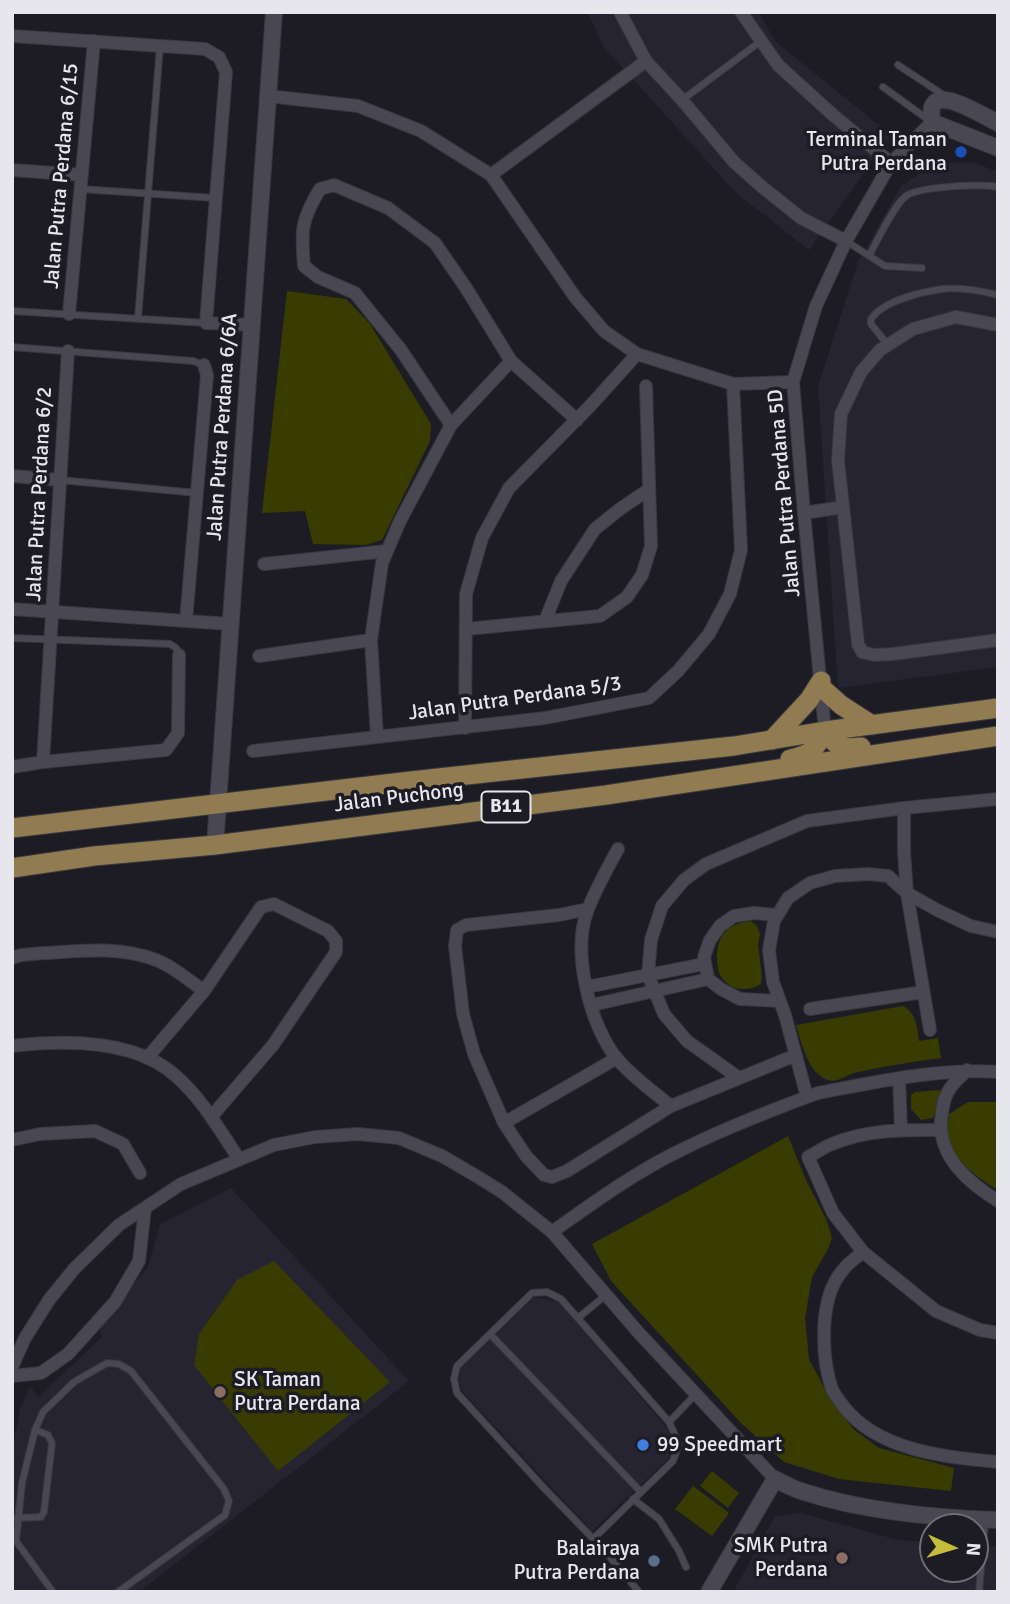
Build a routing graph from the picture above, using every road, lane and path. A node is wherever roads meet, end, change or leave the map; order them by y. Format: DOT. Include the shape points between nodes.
graph roads {
  1 [pos="274,12"];
  2 [pos="620,12"];
  3 [pos="741,12"];
  4 [pos="12,36"];
  5 [pos="94,41"];
  6 [pos="761,41"];
  7 [pos="160,46"];
  8 [pos="646,61"];
  9 [pos="898,65"];
  10 [pos="883,87"];
  11 [pos="268,96"];
  12 [pos="950,99"];
  13 [pos="682,100"];
  14 [pos="932,122"];
  15 [pos="998,123"];
  16 [pos="998,149"];
  17 [pos="891,163"];
  18 [pos="12,170"];
  19 [pos="82,174"];
  20 [pos="491,175"];
  21 [pos="998,187"];
  22 [pos="80,189"];
  23 [pos="148,194"];
  24 [pos="215,198"];
  25 [pos="846,241"];
  26 [pos="869,256"];
  27 [pos="922,268"];
  28 [pos="998,295"];
  29 [pos="12,311"];
  30 [pos="69,314"];
  31 [pos="138,318"];
  32 [pos="206,323"];
  33 [pos="252,325"];
  34 [pos="998,326"];
  35 [pos="887,345"];
  36 [pos="12,347"];
  37 [pos="68,351"];
  38 [pos="638,354"];
  39 [pos="511,361"];
  40 [pos="204,365"];
  41 [pos="793,382"];
  42 [pos="733,384"];
  43 [pos="646,386"];
  44 [pos="577,420"];
  45 [pos="451,425"];
  46 [pos="12,477"];
  47 [pos="60,480"];
  48 [pos="648,489"];
  49 [pos="197,493"];
  50 [pos="843,507"];
  51 [pos="804,513"];
  52 [pos="387,551"];
  53 [pos="264,564"];
  54 [pos="12,609"];
  55 [pos="52,612"];
  56 [pos="186,621"];
  57 [pos="545,621"];
  58 [pos="230,624"];
  59 [pos="466,629"];
  60 [pos="12,638"];
  61 [pos="51,638"];
  62 [pos="371,640"];
  63 [pos="998,640"];
  64 [pos="179,655"];
  65 [pos="259,656"];
  66 [pos="821,684"];
  67 [pos="998,708"];
  68 [pos="872,724"];
  69 [pos="465,728"];
  70 [pos="825,731"];
  71 [pos="998,736"];
  72 [pos="377,737"];
  73 [pos="772,740"];
  74 [pos="914,749"];
  75 [pos="253,751"];
  76 [pos="43,762"];
  77 [pos="12,768"];
  78 [pos="747,773"];
  79 [pos="998,799"];
  80 [pos="218,803"];
  81 [pos="904,808"];
  82 [pos="12,828"];
  83 [pos="215,845"];
  84 [pos="618,849"];
  85 [pos="12,868"];
  86 [pos="907,893"];
  87 [pos="588,909"];
  88 [pos="777,915"];
  89 [pos="998,932"];
  90 [pos="12,958"];
  91 [pos="704,964"];
  92 [pos="648,975"];
  93 [pos="708,979"];
  94 [pos="587,987"];
  95 [pos="655,990"];
  96 [pos="204,991"];
  97 [pos="923,992"];
  98 [pos="780,1001"];
  99 [pos="592,1005"];
  100 [pos="810,1009"];
  101 [pos="929,1031"];
  102 [pos="12,1046"];
  103 [pos="796,1055"];
  104 [pos="147,1058"];
  105 [pos="617,1058"];
  106 [pos="967,1070"];
  107 [pos="998,1072"];
  108 [pos="739,1078"];
  109 [pos="899,1078"];
  110 [pos="807,1097"];
  111 [pos="671,1106"];
  112 [pos="211,1117"];
  113 [pos="504,1124"];
  114 [pos="901,1130"];
  115 [pos="941,1130"];
  116 [pos="12,1140"];
  117 [pos="239,1159"];
  118 [pos="140,1172"];
  119 [pos="998,1201"];
  120 [pos="145,1208"];
  121 [pos="552,1232"];
  122 [pos="863,1252"];
  123 [pos="606,1295"];
  124 [pos="578,1318"];
  125 [pos="998,1333"];
  126 [pos="490,1335"];
  127 [pos="12,1367"];
  128 [pos="12,1376"];
  129 [pos="695,1394"];
  130 [pos="669,1422"];
  131 [pos="35,1430"];
  132 [pos="998,1462"];
  133 [pos="775,1479"];
  134 [pos="12,1483"];
  135 [pos="22,1483"];
  136 [pos="641,1492"];
  137 [pos="633,1499"];
  138 [pos="16,1514"];
  139 [pos="991,1520"];
  140 [pos="593,1539"];
  141 [pos="686,1567"];
  142 [pos="53,1592"];
  143 [pos="118,1592"];
  144 [pos="639,1592"];
  145 [pos="709,1592"];
  146 [pos="979,1592"];
  1 -- 11 [label="street, Jalan Putra Perdana 6/6A"];
  2 -- 8 [label="street"];
  3 -- 6 [label="street"];
  4 -- 5 [label="street"];
  5 -- 7 [label="street"];
  5 -- 19 [label="street, Jalan Putra Perdana 6/15"];
  6 -- 13 [label="lane"];
  6 -- 17 [label="street" via="778,65"];
  7 -- 23 [label="lane"];
  7 -- 24 [label="street" via="205,49 219,57 226,72"];
  8 -- 13 [label="street"];
  8 -- 20 [label="street"];
  9 -- 12 [label="lane"];
  10 -- 14 [label="lane"];
  11 -- 20 [label="street" via="358,106 421,131"];
  11 -- 33 [label="street, Jalan Putra Perdana 6/6A"];
  12 -- 14 [label="street" via="933,104"];
  12 -- 15 [label="street"];
  13 -- 25 [label="street" via="733,162 800,218"];
  14 -- 16 [label="street"];
  14 -- 17 [label="street, Jalan Putra Perdana 5D"];
  17 -- 25 [label="street, Jalan Putra Perdana 5D"];
  18 -- 19 [label="street"];
  19 -- 22 [label="street, Jalan Putra Perdana 6/15"];
  20 -- 38 [label="street" via="575,297 604,331"];
  21 -- 26 [label="lane" via="942,188 904,197"];
  22 -- 23 [label="lane"];
  22 -- 30 [label="street, Jalan Putra Perdana 6/15"];
  23 -- 24 [label="lane"];
  23 -- 31 [label="lane"];
  24 -- 32 [label="street"];
  25 -- 26 [label="lane"];
  25 -- 41 [label="street, Jalan Putra Perdana 5D" via="816,306"];
  26 -- 27 [label="lane" via="884,266"];
  28 -- 35 [label="lane" via="944,289 900,299 871,319"];
  29 -- 30 [label="lane"];
  30 -- 31 [label="lane"];
  31 -- 32 [label="lane"];
  32 -- 33 [label="street"];
  33 -- 58 [label="street, Jalan Putra Perdana 6/6A"];
  34 -- 35 [label="street" via="956,317 913,329"];
  35 -- 50 [label="street" via="861,372 841,414 838,460"];
  36 -- 37 [label="lane"];
  37 -- 40 [label="lane"];
  37 -- 47 [label="street, Jalan Putra Perdana 6/2"];
  38 -- 42 [label="street"];
  38 -- 44 [label="street"];
  39 -- 44 [label="street"];
  39 -- 45 [label="street"];
  39 -- 45 [label="street" via="435,243 388,208 334,185 320,189 302,232 304,266 355,293 401,350"];
  40 -- 49 [label="street"];
  41 -- 42 [label="street"];
  41 -- 51 [label="street, Jalan Putra Perdana 5D"];
  42 -- 69 [label="street, Jalan Putra Perdana 5/3" via="741,550 730,594 709,634 649,698"];
  43 -- 48 [label="street"];
  44 -- 59 [label="street" via="509,488 482,538 466,594"];
  45 -- 52 [label="street"];
  46 -- 47 [label="street"];
  47 -- 49 [label="lane"];
  47 -- 55 [label="street, Jalan Putra Perdana 6/2"];
  48 -- 57 [label="street" via="595,529 561,581"];
  48 -- 57 [label="street" via="651,546 642,575 627,597 600,616"];
  49 -- 56 [label="street"];
  50 -- 51 [label="street"];
  50 -- 63 [label="street" via="862,652 892,654"];
  51 -- 66 [label="street, Jalan Putra Perdana 5D"];
  52 -- 53 [label="street"];
  52 -- 62 [label="street"];
  54 -- 55 [label="street"];
  55 -- 56 [label="street"];
  55 -- 61 [label="street, Jalan Putra Perdana 6/2"];
  56 -- 58 [label="street"];
  57 -- 59 [label="street"];
  58 -- 80 [label="street, Jalan Putra Perdana 6/6A"];
  59 -- 69 [label="street"];
  60 -- 61 [label="lane"];
  61 -- 64 [label="lane" via="170,644"];
  61 -- 76 [label="street, Jalan Putra Perdana 6/2"];
  62 -- 65 [label="street"];
  62 -- 72 [label="street"];
  64 -- 76 [label="street" via="178,733 166,750"];
  66 -- 68 [label="main road" via="841,705"];
  66 -- 70 [label="street, Jalan Putra Perdana 5D"];
  66 -- 73 [label="main road"];
  67 -- 68 [label="main road, Jalan Puchong / B11"];
  68 -- 70 [label="main road, Jalan Puchong / B11"];
  69 -- 72 [label="street, Jalan Putra Perdana 5/3"];
  70 -- 73 [label="main road, Jalan Puchong / B11"];
  70 -- 74 [label="main road" via="844,749 899,744"];
  70 -- 78 [label="main road" via="816,748 805,756"];
  71 -- 74 [label="main road, Jalan Puchong / B11"];
  72 -- 75 [label="street, Jalan Putra Perdana 5/3"];
  73 -- 80 [label="main road, Jalan Puchong / B11"];
  74 -- 78 [label="main road, Jalan Puchong / B11"];
  76 -- 77 [label="street"];
  78 -- 83 [label="main road, Jalan Puchong / B11"];
  79 -- 81 [label="street"];
  80 -- 82 [label="main road, Jalan Puchong / B11"];
  80 -- 83 [label="street, Jalan Putra Perdana 6/6A"];
  81 -- 86 [label="street"];
  81 -- 92 [label="street" via="807,821 706,864 684,880 662,906 651,940"];
  83 -- 85 [label="main road, Jalan Puchong / B11"];
  84 -- 87 [label="street"];
  86 -- 88 [label="street" via="887,876 835,876 810,883 789,898"];
  86 -- 89 [label="street" via="971,926"];
  86 -- 97 [label="street"];
  87 -- 94 [label="street" via="580,945"];
  87 -- 113 [label="street" via="466,925 457,930 463,1014 474,1055"];
  88 -- 91 [label="street" via="734,916 710,940"];
  88 -- 98 [label="street" via="769,950"];
  90 -- 96 [label="street" via="130,952 163,963"];
  91 -- 92 [label="street"];
  91 -- 93 [label="street"];
  92 -- 94 [label="street"];
  92 -- 95 [label="street"];
  93 -- 95 [label="street"];
  93 -- 98 [label="street" via="740,999"];
  94 -- 99 [label="street"];
  95 -- 99 [label="street"];
  95 -- 108 [label="street" via="664,1014 687,1041"];
  96 -- 104 [label="street"];
  96 -- 112 [label="street" via="261,907 274,904 328,932 336,941 336,952 273,1045"];
  97 -- 100 [label="street"];
  97 -- 101 [label="street"];
  98 -- 103 [label="street"];
  99 -- 105 [label="street" via="608,1048"];
  102 -- 104 [label="street" via="77,1042"];
  103 -- 108 [label="street"];
  103 -- 110 [label="street"];
  104 -- 112 [label="street" via="176,1075"];
  105 -- 111 [label="street"];
  105 -- 113 [label="street"];
  106 -- 107 [label="street"];
  106 -- 109 [label="street"];
  106 -- 115 [label="street" via="949,1090"];
  108 -- 111 [label="street"];
  109 -- 110 [label="street"];
  109 -- 114 [label="street"];
  110 -- 121 [label="street" via="677,1152"];
  111 -- 113 [label="street" via="552,1177 526,1156"];
  112 -- 117 [label="street"];
  114 -- 115 [label="street"];
  114 -- 122 [label="street" via="865,1133 808,1157 832,1213"];
  115 -- 119 [label="street" via="947,1155 964,1176"];
  116 -- 118 [label="street" via="95,1131 123,1144"];
  117 -- 120 [label="street" via="181,1184"];
  117 -- 121 [label="street" via="274,1144 315,1138 358,1134 399,1138 478,1177"];
  120 -- 127 [label="street" via="119,1225 49,1300"];
  120 -- 128 [label="street" via="139,1261 115,1302 68,1354 41,1373"];
  121 -- 123 [label="street"];
  122 -- 125 [label="street" via="936,1311"];
  122 -- 132 [label="street" via="841,1271 829,1296 824,1359 833,1392 852,1416 880,1436 943,1455"];
  123 -- 124 [label="lane"];
  123 -- 129 [label="street"];
  124 -- 126 [label="lane" via="561,1299 547,1292 532,1293"];
  124 -- 130 [label="lane"];
  126 -- 136 [label="lane"];
  126 -- 140 [label="lane" via="457,1366 457,1393"];
  129 -- 130 [label="lane"];
  129 -- 133 [label="street"];
  130 -- 136 [label="lane" via="679,1444 673,1461"];
  131 -- 135 [label="lane"];
  131 -- 138 [label="lane" via="48,1435 52,1443 44,1512 36,1518"];
  131 -- 143 [label="lane" via="43,1412 74,1382 107,1363 119,1364 131,1371 224,1489 229,1501 225,1514"];
  133 -- 139 [label="street" via="844,1502"];
  133 -- 145 [label="street"];
  134 -- 135 [label="lane"];
  135 -- 138 [label="lane"];
  136 -- 137 [label="lane"];
  137 -- 140 [label="lane"];
  137 -- 141 [label="lane" via="659,1519"];
  138 -- 142 [label="lane" via="16,1541"];
  139 -- 146 [label="lane"];
  140 -- 144 [label="lane"];
}
